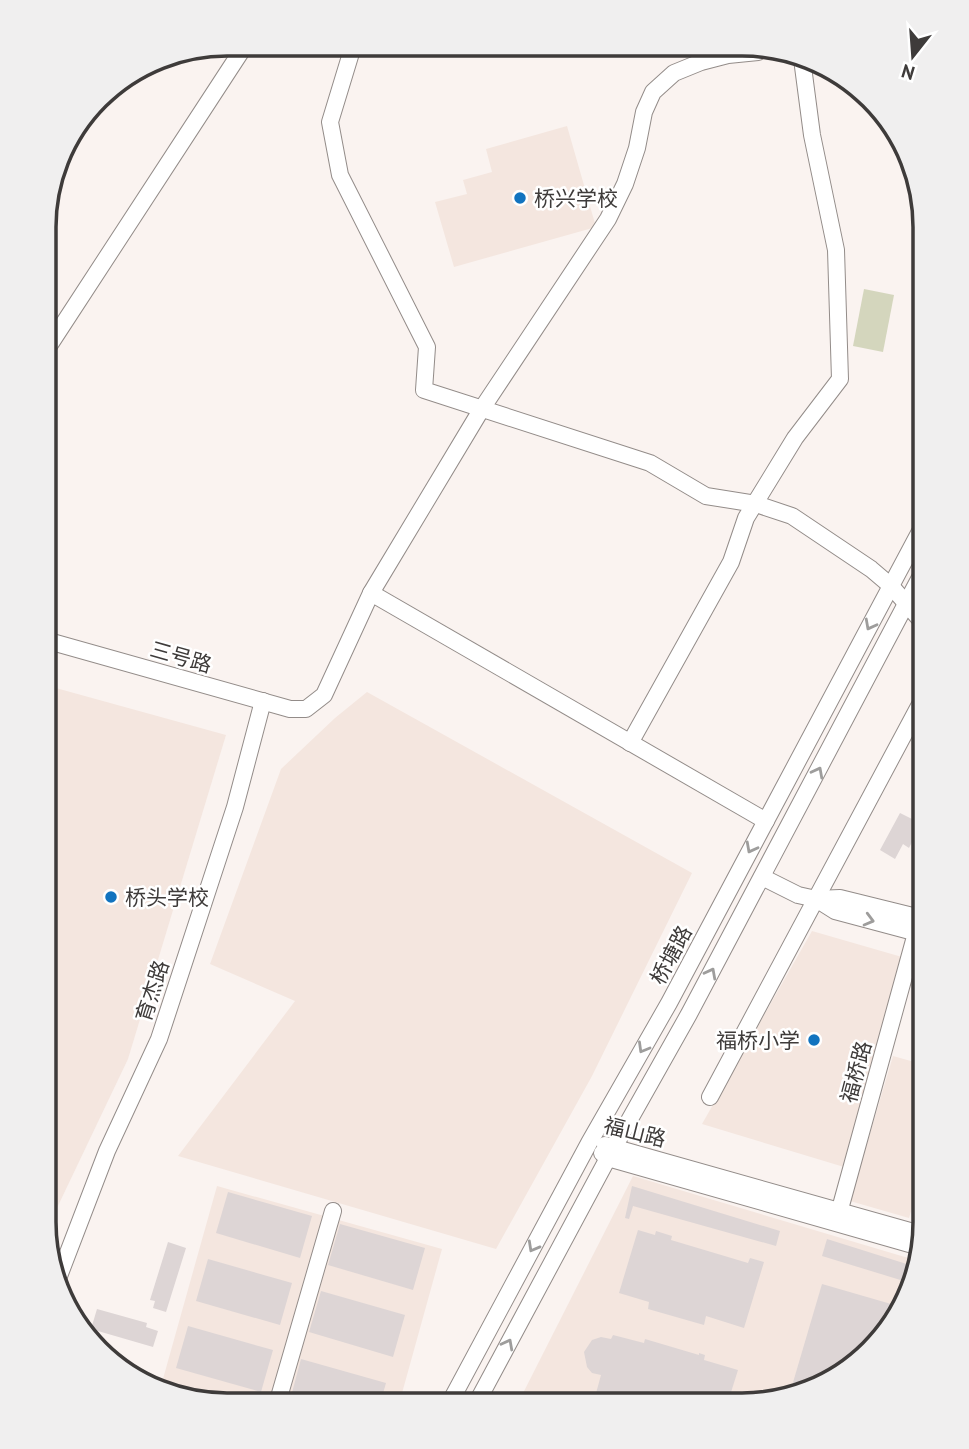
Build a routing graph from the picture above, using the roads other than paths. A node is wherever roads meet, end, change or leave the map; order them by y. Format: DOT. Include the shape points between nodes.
graph roads {
  1 [pos="238,56"];
  2 [pos="348,56"];
  3 [pos="727,56"];
  4 [pos="803,68"];
  5 [pos="56,335"];
  6 [pos="481,410"];
  7 [pos="756,504"];
  8 [pos="913,545"];
  9 [pos="891,586"];
  10 [pos="913,591"];
  11 [pos="371,593"];
  12 [pos="906,604"];
  13 [pos="913,612"];
  14 [pos="56,643"];
  15 [pos="262,701"];
  16 [pos="913,717"];
  17 [pos="630,743"];
  18 [pos="766,821"];
  19 [pos="762,877"];
  20 [pos="816,899"];
  21 [pos="913,926"];
  22 [pos="913,960"];
  23 [pos="710,1097"];
  24 [pos="589,1143"];
  25 [pos="611,1153"];
  26 [pos="333,1211"];
  27 [pos="838,1217"];
  28 [pos="913,1233"];
  29 [pos="912,1244"];
  30 [pos="62,1267"];
  31 [pos="280,1393"];
  32 [pos="455,1393"];
  33 [pos="482,1393"];
  1 -- 5 [label="street"];
  2 -- 6 [label="street" via="330,122 340,175 427,346 424,390"];
  3 -- 6 [label="street" via="674,72 653,92 625,184 608,219"];
  4 -- 7 [label="street" via="836,250 840,379 795,438"];
  6 -- 7 [label="street" via="650,463 706,496"];
  6 -- 11 [label="street"];
  7 -- 9 [label="street" via="792,516"];
  7 -- 17 [label="street" via="731,562"];
  8 -- 9 [label="street, 桥塘路"];
  9 -- 12 [label="street"];
  9 -- 18 [label="street, 桥塘路, one-way"];
  10 -- 12 [label="street, 桥塘路"];
  11 -- 15 [label="street, 三号路" via="324,695 306,709"];
  11 -- 17 [label="street"];
  12 -- 13 [label="street"];
  19 -- 12 [label="street, 桥塘路, one-way"];
  14 -- 15 [label="street, 三号路"];
  15 -- 30 [label="street, 育杰路" via="235,807 159,1040 107,1151"];
  16 -- 20 [label="street"];
  17 -- 18 [label="street"];
  18 -- 24 [label="street, 桥塘路, one-way"];
  19 -- 20 [label="street"];
  25 -- 19 [label="street, 桥塘路, one-way"];
  20 -- 21 [label="street" via="840,898"];
  20 -- 23 [label="street"];
  22 -- 27 [label="street, 福桥路"];
  24 -- 25 [label="street, 福山路"];
  24 -- 32 [label="street, 桥塘路, one-way"];
  25 -- 27 [label="street, 福山路"];
  33 -- 25 [label="street, 桥塘路, one-way"];
  26 -- 31 [label="street"];
  27 -- 28 [label="street, 福山路"];
  27 -- 29 [label="street, 福山路"];
}
